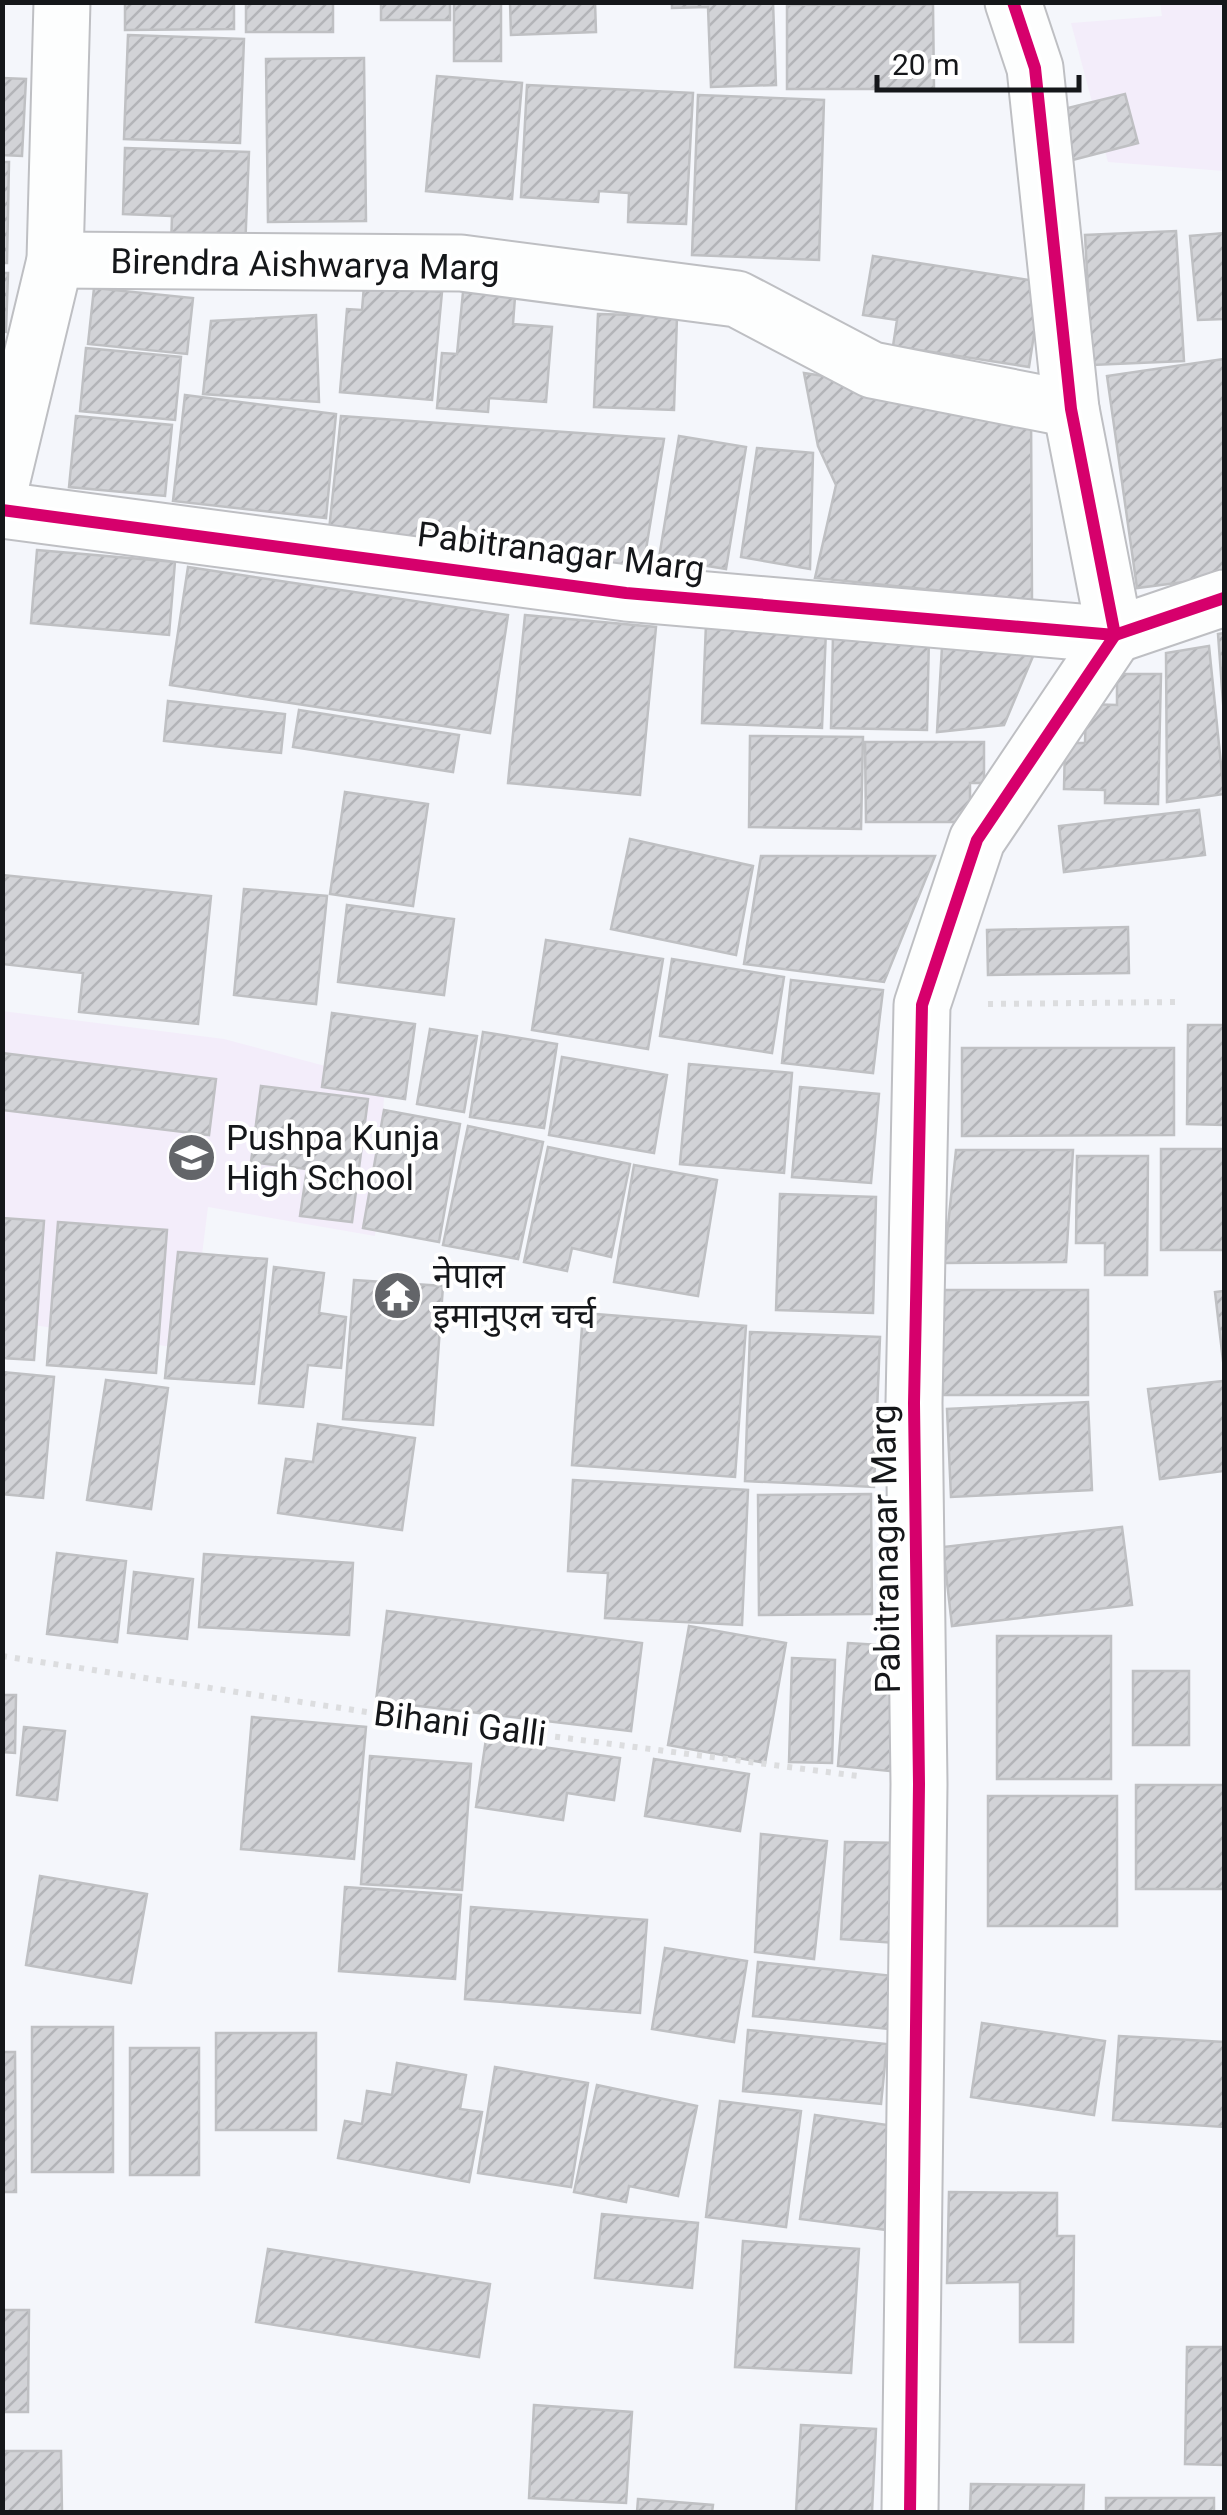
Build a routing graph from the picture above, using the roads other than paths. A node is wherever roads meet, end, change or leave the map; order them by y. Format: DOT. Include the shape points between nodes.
graph roads {
  1 [pos="62,2"];
  2 [pos="1013,2"];
  3 [pos="56,260"];
  4 [pos="1070,409"];
  5 [pos="2,480"];
  6 [pos="2,510"];
  7 [pos="1224,598"];
  8 [pos="1116,635"];
  9 [pos="910,2512"];
  1 -- 3 [label="street"];
  2 -- 4 [label="street" via="1035,68"];
  3 -- 4 [label="street, Birendra Aishwarya Marg" via="461,263 736,299 872,370"];
  3 -- 5 [label="street"];
  4 -- 8 [label="street"];
  6 -- 8 [label="street, Pabitranagar Marg" via="626,593"];
  7 -- 8 [label="street"];
  8 -- 9 [label="street, Pabitranagar Marg" via="977,840 922,1005"];
}
